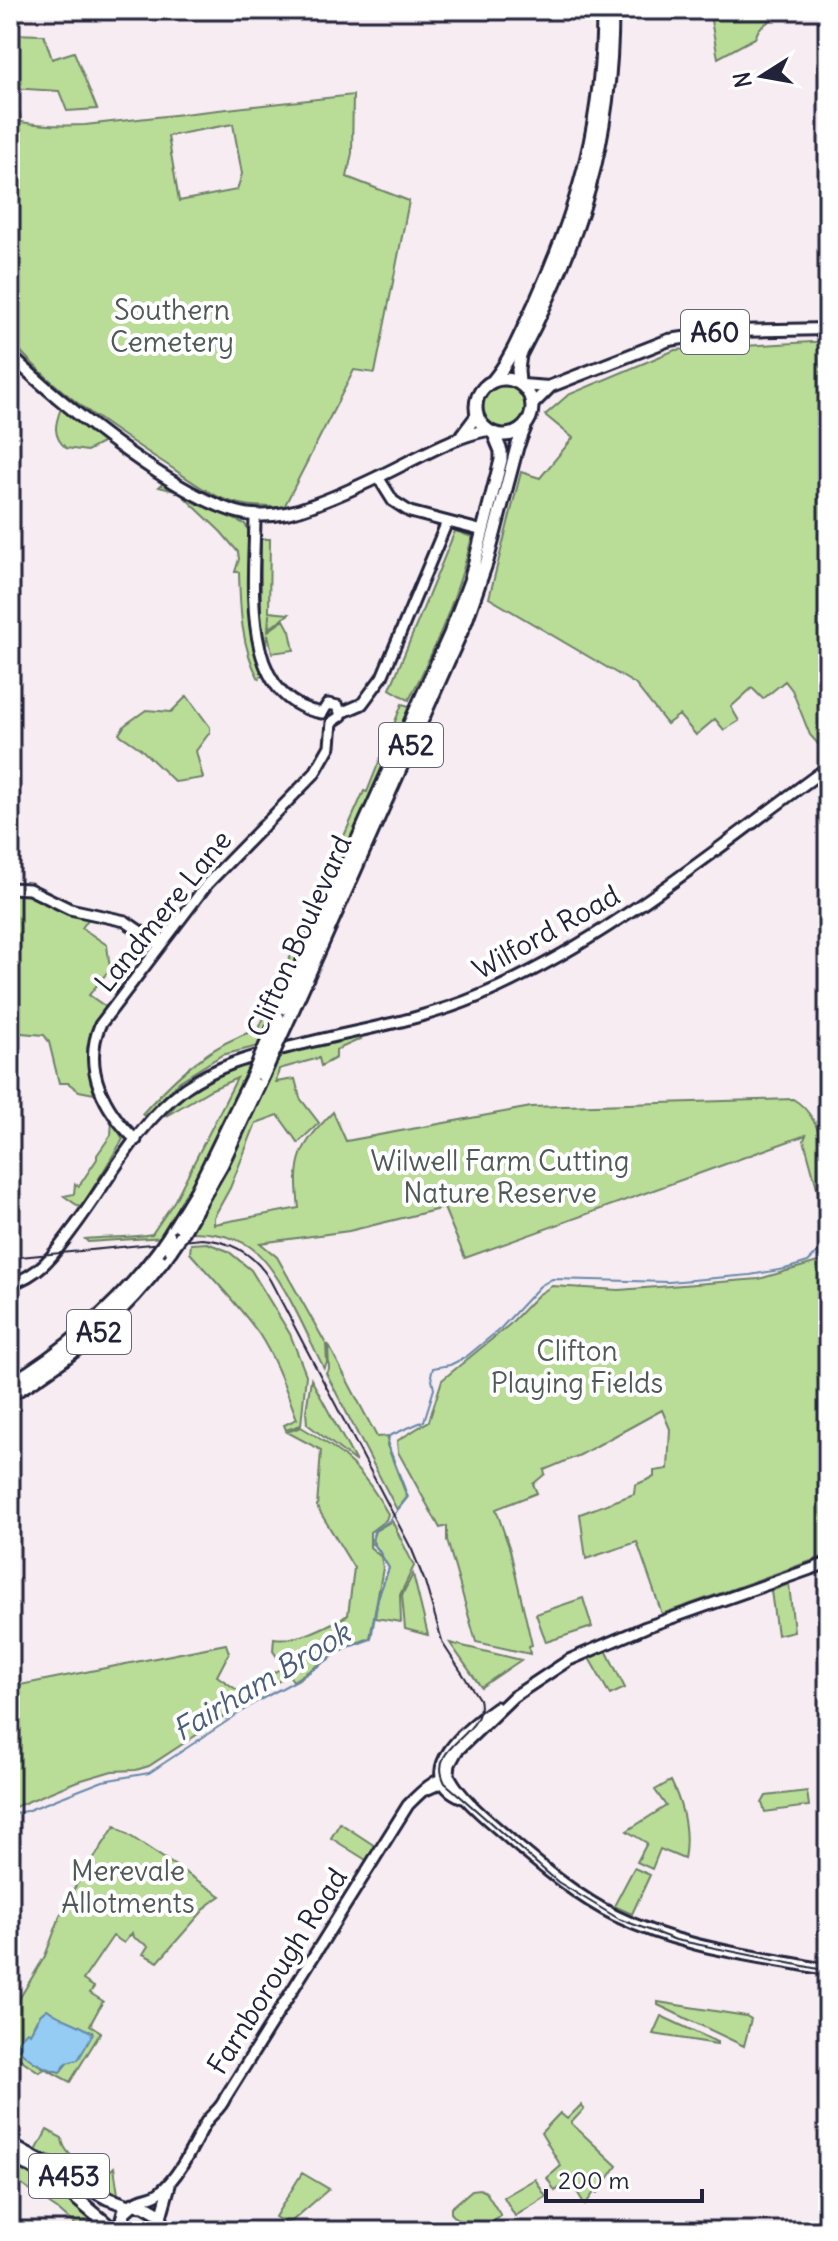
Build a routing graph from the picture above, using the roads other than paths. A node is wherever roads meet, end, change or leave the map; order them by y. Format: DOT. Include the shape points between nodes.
graph roads {
  1 [pos="603,10"];
  2 [pos="612,10"];
  3 [pos="828,329"];
  4 [pos="10,355"];
  5 [pos="492,382"];
  6 [pos="521,384"];
  7 [pos="551,386"];
  8 [pos="532,405"];
  9 [pos="477,415"];
  10 [pos="525,427"];
  11 [pos="490,432"];
  12 [pos="460,436"];
  13 [pos="378,477"];
  14 [pos="255,515"];
  15 [pos="447,522"];
  16 [pos="483,531"];
  17 [pos="322,713"];
  18 [pos="341,713"];
  19 [pos="332,722"];
  20 [pos="828,767"];
  21 [pos="10,888"];
  22 [pos="160,945"];
  23 [pos="284,1016"];
  24 [pos="257,1076"];
  25 [pos="136,1140"];
  26 [pos="10,1284"];
  27 [pos="10,1384"];
  28 [pos="10,1395"];
  29 [pos="828,1563"];
  30 [pos="445,1779"];
  31 [pos="828,1970"];
  32 [pos="10,2145"];
  33 [pos="10,2155"];
  34 [pos="172,2179"];
  35 [pos="131,2205"];
  36 [pos="162,2223"];
  37 [pos="117,2231"];
  38 [pos="175,2231"];
  1 -- 5 [label="highway" via="598,106 580,190 529,317"];
  2 -- 6 [label="highway" via="612,68 596,164 570,247 520,355"];
  3 -- 7 [label="main road, A60" via="687,336"];
  4 -- 14 [label="main road" via="134,455 211,501"];
  5 -- 6 [label="highway"];
  5 -- 9 [label="highway" via="478,395"];
  6 -- 7 [label="main road, A60"];
  6 -- 8 [label="highway"];
  7 -- 8 [label="main road, A60"];
  8 -- 10 [label="highway, A52"];
  9 -- 11 [label="highway, A52"];
  9 -- 12 [label="main road"];
  10 -- 11 [label="highway" via="513,434"];
  10 -- 23 [label="highway, Clifton Boulevard / A52" via="466,621"];
  11 -- 12 [label="main road"];
  11 -- 16 [label="highway, Clifton Boulevard / A52" via="501,460"];
  12 -- 13 [label="main road"];
  13 -- 14 [label="main road" via="310,506"];
  13 -- 15 [label="street" via="401,507"];
  14 -- 17 [label="street" via="257,631 265,667 280,691"];
  15 -- 16 [label="street"];
  15 -- 18 [label="street" via="382,677 362,704"];
  16 -- 23 [label="highway, Clifton Boulevard / A52" via="450,634"];
  17 -- 18 [label="street" via="333,703"];
  17 -- 19 [label="street"];
  18 -- 19 [label="street"];
  19 -- 22 [label="street, Landmere Lane" via="327,754 314,774 208,883"];
  20 -- 25 [label="street, Wilford Road" via="686,873 539,967 438,1011 231,1063 184,1089"];
  21 -- 22 [label="street" via="29,889 70,909 125,921"];
  22 -- 25 [label="street, Landmere Lane" via="108,1013 93,1049 100,1089 114,1116"];
  23 -- 24 [label="highway, Clifton Boulevard / A52, bridge"];
  24 -- 27 [label="highway, Clifton Boulevard / A52, bridge" via="197,1190 140,1275 70,1343"];
  24 -- 28 [label="highway, Clifton Boulevard / A52, bridge" via="222,1164 182,1234 137,1294 105,1327"];
  25 -- 26 [label="street, Wilford Road" via="43,1267"];
  29 -- 30 [label="street, Farnborough Road" via="573,1658 494,1708 448,1750 441,1765"];
  30 -- 31 [label="street" via="558,1880 617,1916 676,1938"];
  30 -- 34 [label="street, Farnborough Road" via="432,1782 408,1805"];
  32 -- 35 [label="highway, A453" via="107,2198"];
  33 -- 37 [label="highway, A453" via="57,2182"];
  34 -- 35 [label="street, Farnborough Road" via="159,2194"];
  34 -- 36 [label="street, Farnborough Road"];
  35 -- 36 [label="highway" via="151,2208"];
  35 -- 37 [label="highway"];
  36 -- 38 [label="highway"];
}
